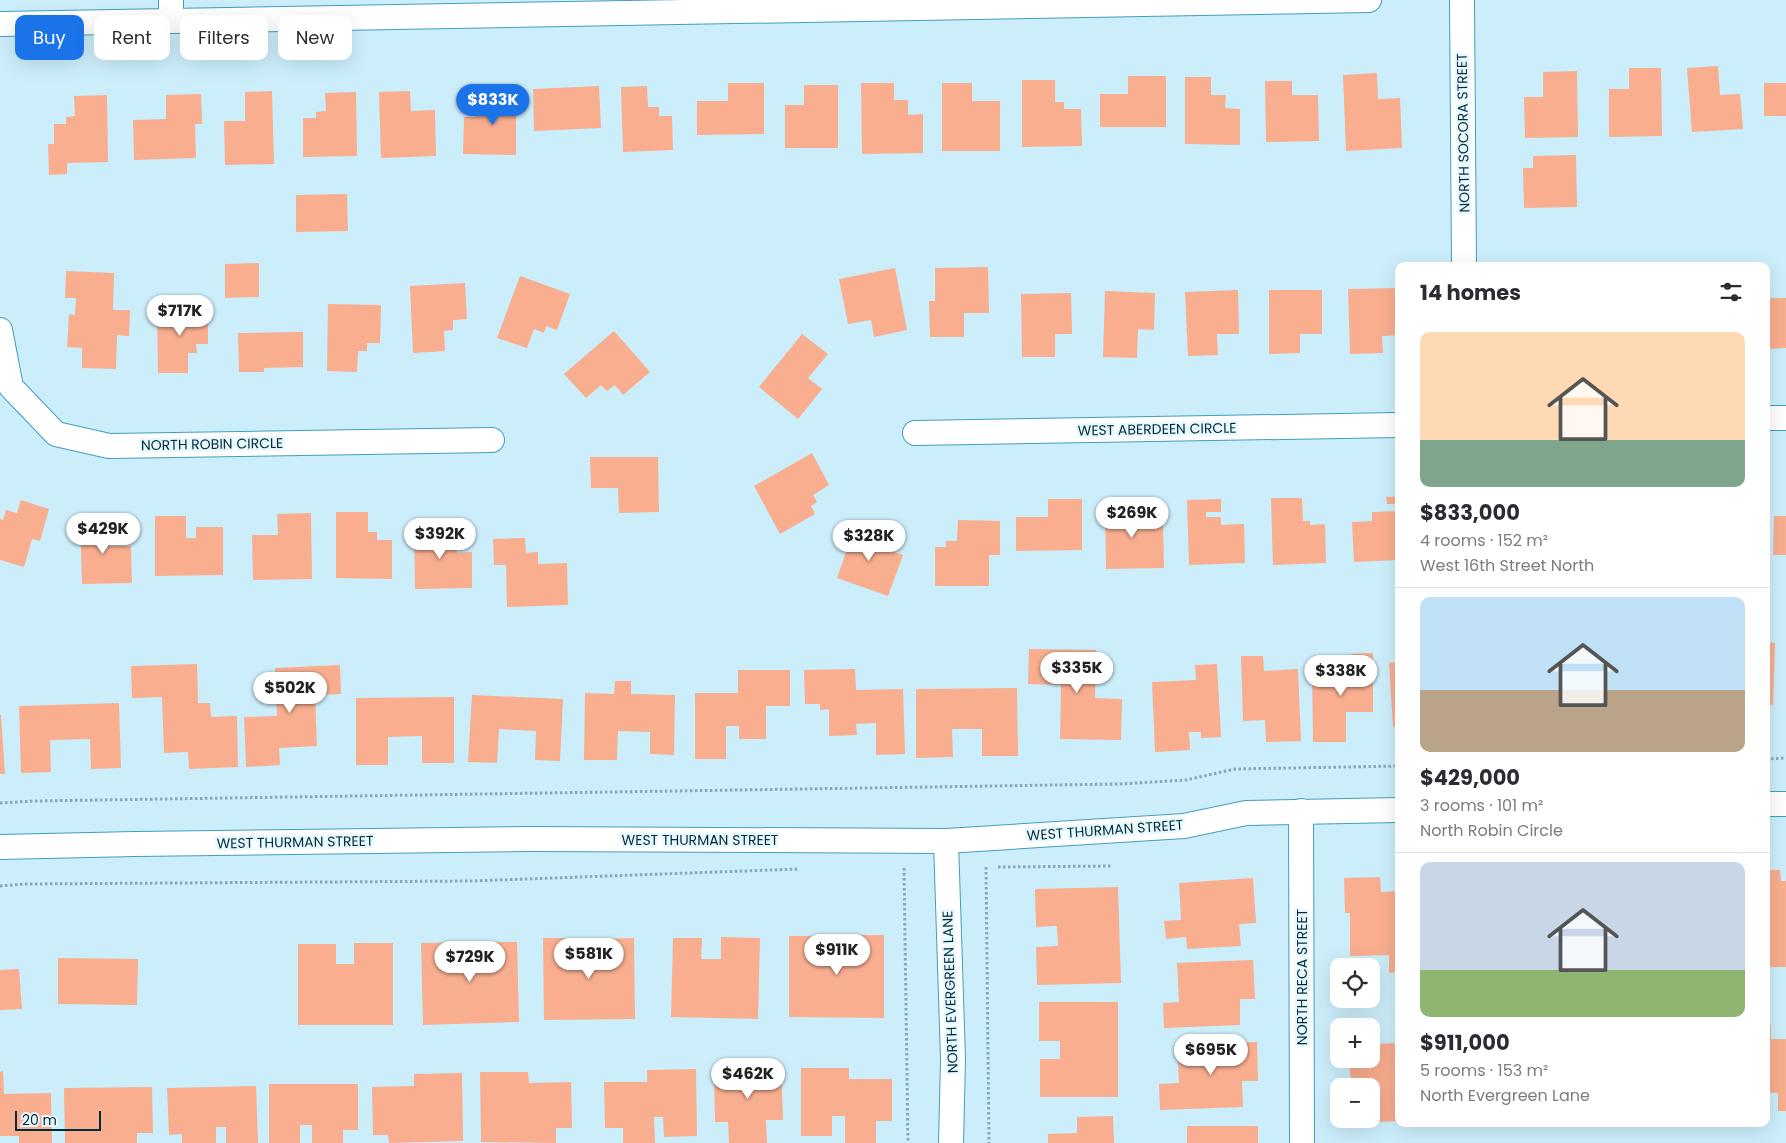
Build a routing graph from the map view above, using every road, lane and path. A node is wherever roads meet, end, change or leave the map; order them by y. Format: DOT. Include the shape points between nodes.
graph roads {
  1 [pos="1369,0"];
  2 [pos="1462,0"];
  3 [pos="1261,1"];
  4 [pos="899,4"];
  5 [pos="536,7"];
  6 [pos="171,10"];
  7 [pos="0,24"];
  8 [pos="1464,262"];
  9 [pos="0,330"];
  10 [pos="1770,418"];
  11 [pos="1786,418"];
  12 [pos="1395,425"];
  13 [pos="914,433"];
  14 [pos="492,440"];
  15 [pos="1770,758"];
  16 [pos="1786,758"];
  17 [pos="1395,766"];
  18 [pos="0,803"];
  19 [pos="1770,804"];
  20 [pos="1786,804"];
  21 [pos="1395,810"];
  22 [pos="1301,811"];
  23 [pos="946,841"];
  24 [pos="0,847"];
  25 [pos="1113,866"];
  26 [pos="947,867"];
  27 [pos="894,868"];
  28 [pos="904,868"];
  29 [pos="799,869"];
  30 [pos="0,886"];
  31 [pos="908,1143"];
  32 [pos="952,1143"];
  33 [pos="989,1143"];
  34 [pos="1302,1143"];
  1 -- 3 [label="street"];
  2 -- 8 [label="street, NORTH SOCORA STREET"];
  3 -- 4 [label="street"];
  4 -- 5 [label="street"];
  5 -- 6 [label="street"];
  6 -- 7 [label="street"];
  9 -- 14 [label="street, NORTH ROBIN CIRCLE" via="11,388 56,434 110,446"];
  10 -- 11 [label="street"];
  12 -- 13 [label="street, WEST ABERDEEN CIRCLE"];
  15 -- 16 [label="path"];
  17 -- 18 [label="path" via="1235,769 1186,780 1120,784"];
  19 -- 20 [label="street"];
  21 -- 22 [label="street, WEST THURMAN STREET"];
  22 -- 23 [label="street, WEST THURMAN STREET" via="1246,813 1184,826"];
  22 -- 34 [label="street, NORTH RECA STREET"];
  23 -- 24 [label="street, WEST THURMAN STREET" via="530,839"];
  23 -- 26 [label="street, NORTH EVERGREEN LANE"];
  25 -- 33 [label="path" via="986,867"];
  26 -- 28 [label="path"];
  26 -- 32 [label="street, NORTH EVERGREEN LANE" via="953,1060"];
  27 -- 28 [label="path"];
  28 -- 31 [label="path"];
  29 -- 30 [label="path" via="471,881"];
}
